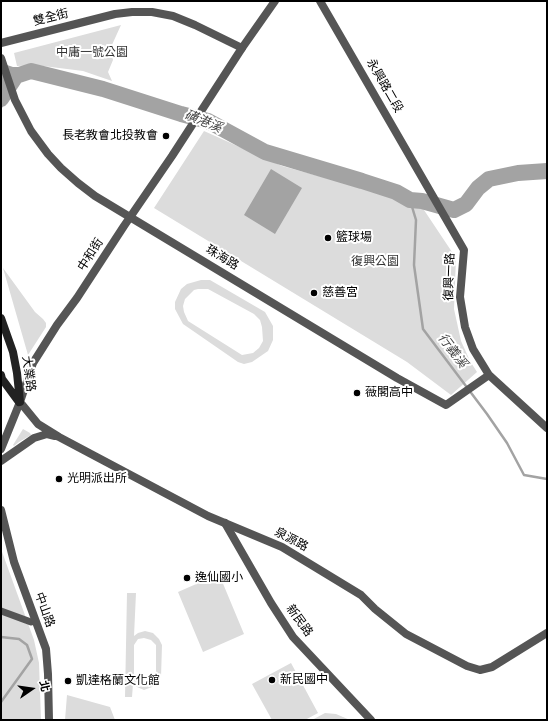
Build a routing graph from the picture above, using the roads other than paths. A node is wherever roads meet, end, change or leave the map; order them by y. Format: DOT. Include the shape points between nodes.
graph roads {
  1 [pos="275,1"];
  2 [pos="320,1"];
  3 [pos="1,43"];
  4 [pos="242,48"];
  5 [pos="1,59"];
  6 [pos="426,183"];
  7 [pos="130,216"];
  8 [pos="1,318"];
  9 [pos="1,375"];
  10 [pos="489,375"];
  11 [pos="20,402"];
  12 [pos="547,428"];
  13 [pos="60,437"];
  14 [pos="1,449"];
  15 [pos="1,461"];
  16 [pos="1,510"];
  17 [pos="225,523"];
  18 [pos="1,610"];
  19 [pos="31,622"];
  20 [pos="547,633"];
  21 [pos="49,720"];
  22 [pos="371,720"];
  1 -- 4 [label="street"];
  2 -- 6 [label="street, 永興路二段"];
  3 -- 4 [label="street, 雙全街" via="115,14 152,12 173,16 196,25"];
  4 -- 7 [label="street, 中和街"];
  5 -- 7 [label="street, 珠海路" via="15,100 31,131 48,154 95,196"];
  6 -- 10 [label="street, 復興一路" via="464,250 460,297 465,327 473,349"];
  7 -- 10 [label="street, 珠海路" via="446,405"];
  7 -- 11 [label="street, 中和街" via="33,363"];
  8 -- 11 [label="main road, 大業路" via="13,352"];
  9 -- 11 [label="main road, 大業路"];
  10 -- 12 [label="street"];
  11 -- 13 [label="street, 泉源路" via="38,424"];
  11 -- 14 [label="street, 中和街"];
  13 -- 15 [label="street" via="46,434 34,438"];
  13 -- 17 [label="street, 泉源路"];
  16 -- 21 [label="street, 中山路" via="14,562 46,649"];
  17 -- 20 [label="street, 泉源路" via="282,547 361,595 406,634 467,666 480,670 492,667"];
  17 -- 22 [label="street, 新民路" via="293,637"];
  18 -- 19 [label="street"];
}
